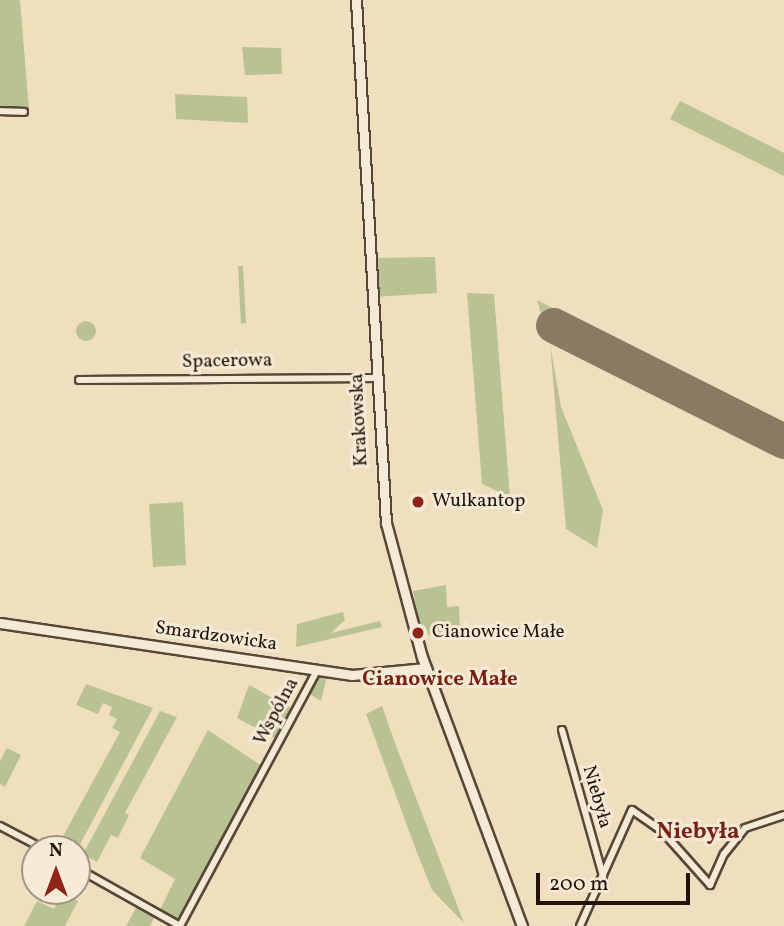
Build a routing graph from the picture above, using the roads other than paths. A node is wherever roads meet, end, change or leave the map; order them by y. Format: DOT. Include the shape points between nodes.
graph roads {
  1 [pos="356,0"];
  2 [pos="0,111"];
  3 [pos="24,112"];
  4 [pos="376,378"];
  5 [pos="79,380"];
  6 [pos="0,624"];
  7 [pos="426,668"];
  8 [pos="317,670"];
  9 [pos="562,730"];
  10 [pos="784,815"];
  11 [pos="0,826"];
  12 [pos="21,837"];
  13 [pos="602,873"];
  14 [pos="91,876"];
  15 [pos="180,926"];
  16 [pos="522,926"];
  17 [pos="580,926"];
  1 -- 4 [label="main road, Krakowska"];
  2 -- 3 [label="street"];
  4 -- 5 [label="street, Spacerowa"];
  4 -- 7 [label="main road, Krakowska" via="386,523"];
  6 -- 8 [label="main road, Smardzowicka"];
  7 -- 8 [label="main road, Smardzowicka" via="370,676"];
  7 -- 16 [label="main road, Krakowska"];
  8 -- 15 [label="street, Wspólna"];
  9 -- 13 [label="street, Niebyła"];
  10 -- 13 [label="street" via="745,828 724,854 712,884 705,884 648,817 632,810"];
  11 -- 12 [label="street"];
  13 -- 17 [label="street"];
  14 -- 15 [label="street"];
}
